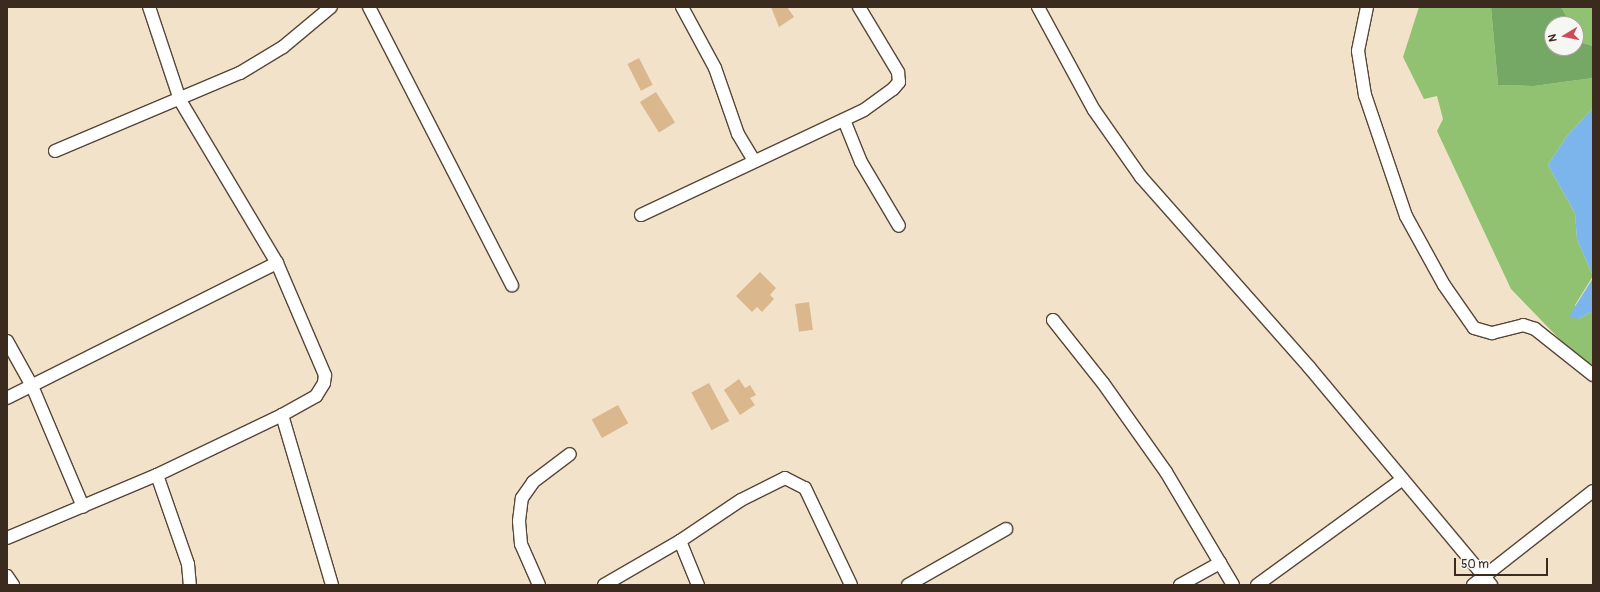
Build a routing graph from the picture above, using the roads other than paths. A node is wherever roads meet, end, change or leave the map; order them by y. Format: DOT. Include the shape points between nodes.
graph roads {
  1 [pos="149,7"];
  2 [pos="331,7"];
  3 [pos="369,7"];
  4 [pos="682,7"];
  5 [pos="859,7"];
  6 [pos="1038,7"];
  7 [pos="1367,7"];
  8 [pos="180,100"];
  9 [pos="844,120"];
  10 [pos="55,150"];
  11 [pos="754,161"];
  12 [pos="641,215"];
  13 [pos="899,226"];
  14 [pos="276,263"];
  15 [pos="512,285"];
  16 [pos="1053,320"];
  17 [pos="7,341"];
  18 [pos="1593,376"];
  19 [pos="32,386"];
  20 [pos="7,398"];
  21 [pos="282,415"];
  22 [pos="570,454"];
  23 [pos="157,475"];
  24 [pos="1403,479"];
  25 [pos="1593,491"];
  26 [pos="83,507"];
  27 [pos="1006,529"];
  28 [pos="7,538"];
  29 [pos="680,541"];
  30 [pos="1220,563"];
  31 [pos="7,576"];
  32 [pos="1487,581"];
  33 [pos="13,585"];
  34 [pos="190,585"];
  35 [pos="332,585"];
  36 [pos="539,585"];
  37 [pos="604,585"];
  38 [pos="698,585"];
  39 [pos="851,585"];
  40 [pos="908,585"];
  41 [pos="1180,585"];
  42 [pos="1233,585"];
  43 [pos="1257,585"];
  44 [pos="1473,585"];
  1 -- 8 [label="street"];
  2 -- 8 [label="street" via="284,47 240,73"];
  3 -- 15 [label="street"];
  4 -- 11 [label="street" via="715,68 735,128"];
  5 -- 9 [label="street" via="898,72 899,82 883,98"];
  6 -- 24 [label="street" via="1094,110 1141,177"];
  7 -- 18 [label="street" via="1358,51 1364,95 1406,216 1444,285 1474,328 1492,333 1523,325 1536,329"];
  8 -- 10 [label="street"];
  8 -- 14 [label="street"];
  9 -- 11 [label="street"];
  9 -- 13 [label="street" via="861,162"];
  11 -- 12 [label="street"];
  14 -- 19 [label="street"];
  14 -- 21 [label="street" via="325,375 316,396"];
  16 -- 30 [label="street" via="1103,383 1166,472"];
  17 -- 19 [label="street"];
  19 -- 20 [label="street"];
  19 -- 26 [label="street"];
  21 -- 23 [label="street"];
  21 -- 35 [label="street"];
  22 -- 36 [label="street" via="532,482 522,498 519,521 521,544"];
  23 -- 26 [label="street"];
  23 -- 34 [label="street" via="188,564"];
  24 -- 32 [label="street"];
  24 -- 43 [label="street"];
  25 -- 32 [label="street"];
  26 -- 28 [label="street"];
  27 -- 40 [label="street"];
  29 -- 37 [label="street"];
  29 -- 38 [label="street"];
  29 -- 39 [label="street" via="742,500 785,478 805,488"];
  30 -- 41 [label="street"];
  30 -- 42 [label="street"];
  31 -- 33 [label="street"];
  32 -- 44 [label="street"];
}
